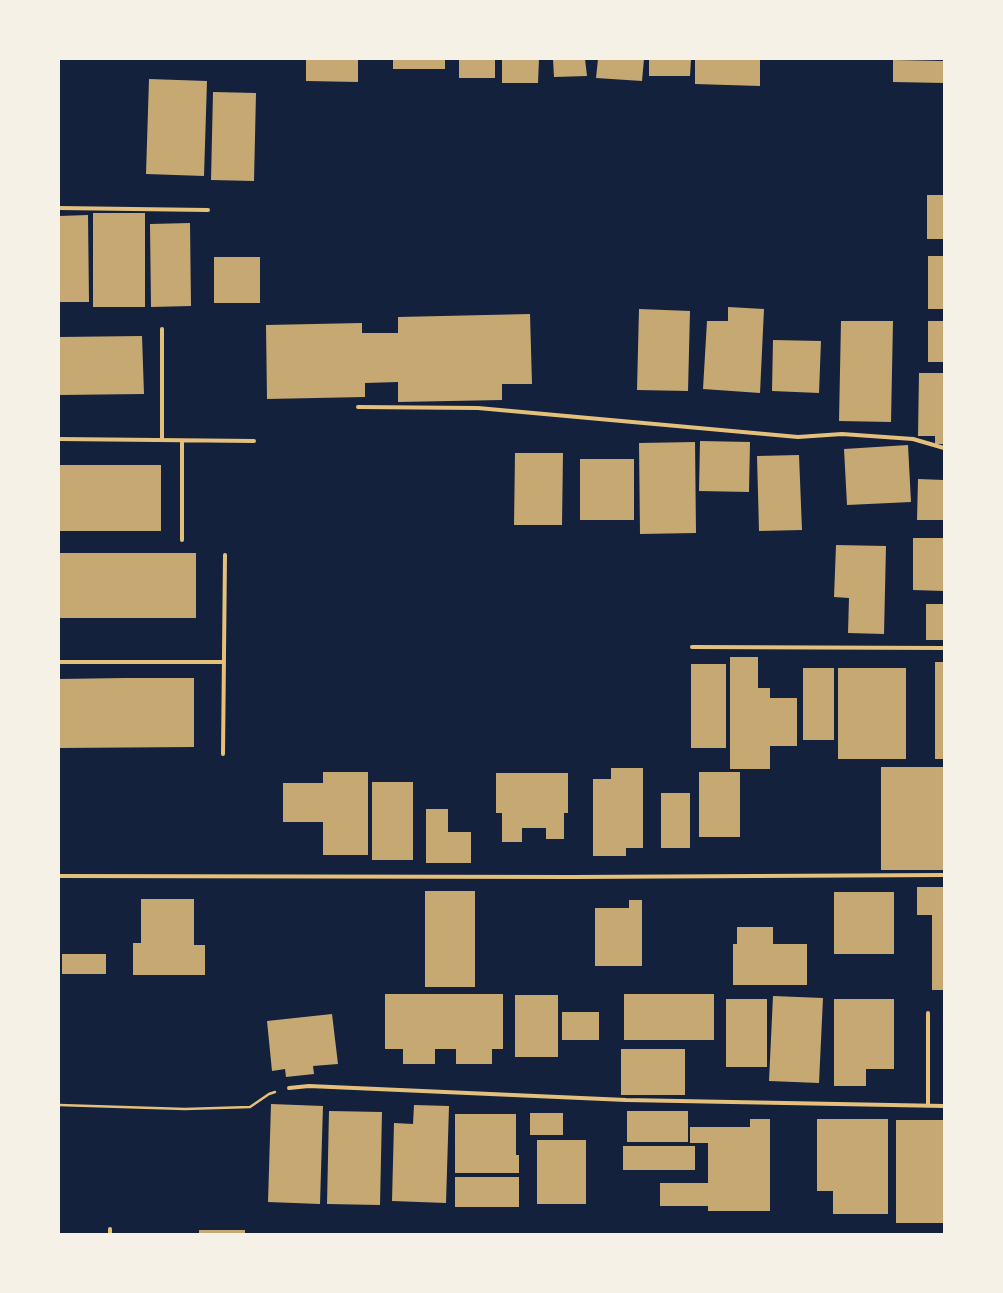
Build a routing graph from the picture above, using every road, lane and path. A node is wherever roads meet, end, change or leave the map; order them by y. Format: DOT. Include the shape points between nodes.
graph roads {
  1 [pos="59,208"];
  2 [pos="208,210"];
  3 [pos="162,329"];
  4 [pos="358,407"];
  5 [pos="59,440"];
  6 [pos="162,440"];
  7 [pos="182,440"];
  8 [pos="254,441"];
  9 [pos="944,448"];
  10 [pos="182,540"];
  11 [pos="226,555"];
  12 [pos="692,647"];
  13 [pos="944,648"];
  14 [pos="59,662"];
  15 [pos="224,662"];
  16 [pos="222,754"];
  17 [pos="944,875"];
  18 [pos="59,876"];
  19 [pos="928,1013"];
  20 [pos="289,1088"];
  21 [pos="59,1105"];
  22 [pos="928,1106"];
  23 [pos="944,1106"];
  1 -- 2 [label="street"];
  3 -- 6 [label="street"];
  4 -- 9 [label="street" via="478,408 798,437 842,434 913,439"];
  5 -- 6 [label="street"];
  6 -- 7 [label="street"];
  7 -- 8 [label="street"];
  7 -- 10 [label="street"];
  11 -- 15 [label="street"];
  12 -- 13 [label="street"];
  14 -- 15 [label="street"];
  15 -- 16 [label="street"];
  17 -- 18 [label="street"];
  19 -- 22 [label="street"];
  20 -- 21 [label="path" via="269,1094 250,1108 185,1109"];
  20 -- 22 [label="street" via="309,1086 626,1100"];
  22 -- 23 [label="street"];
}
